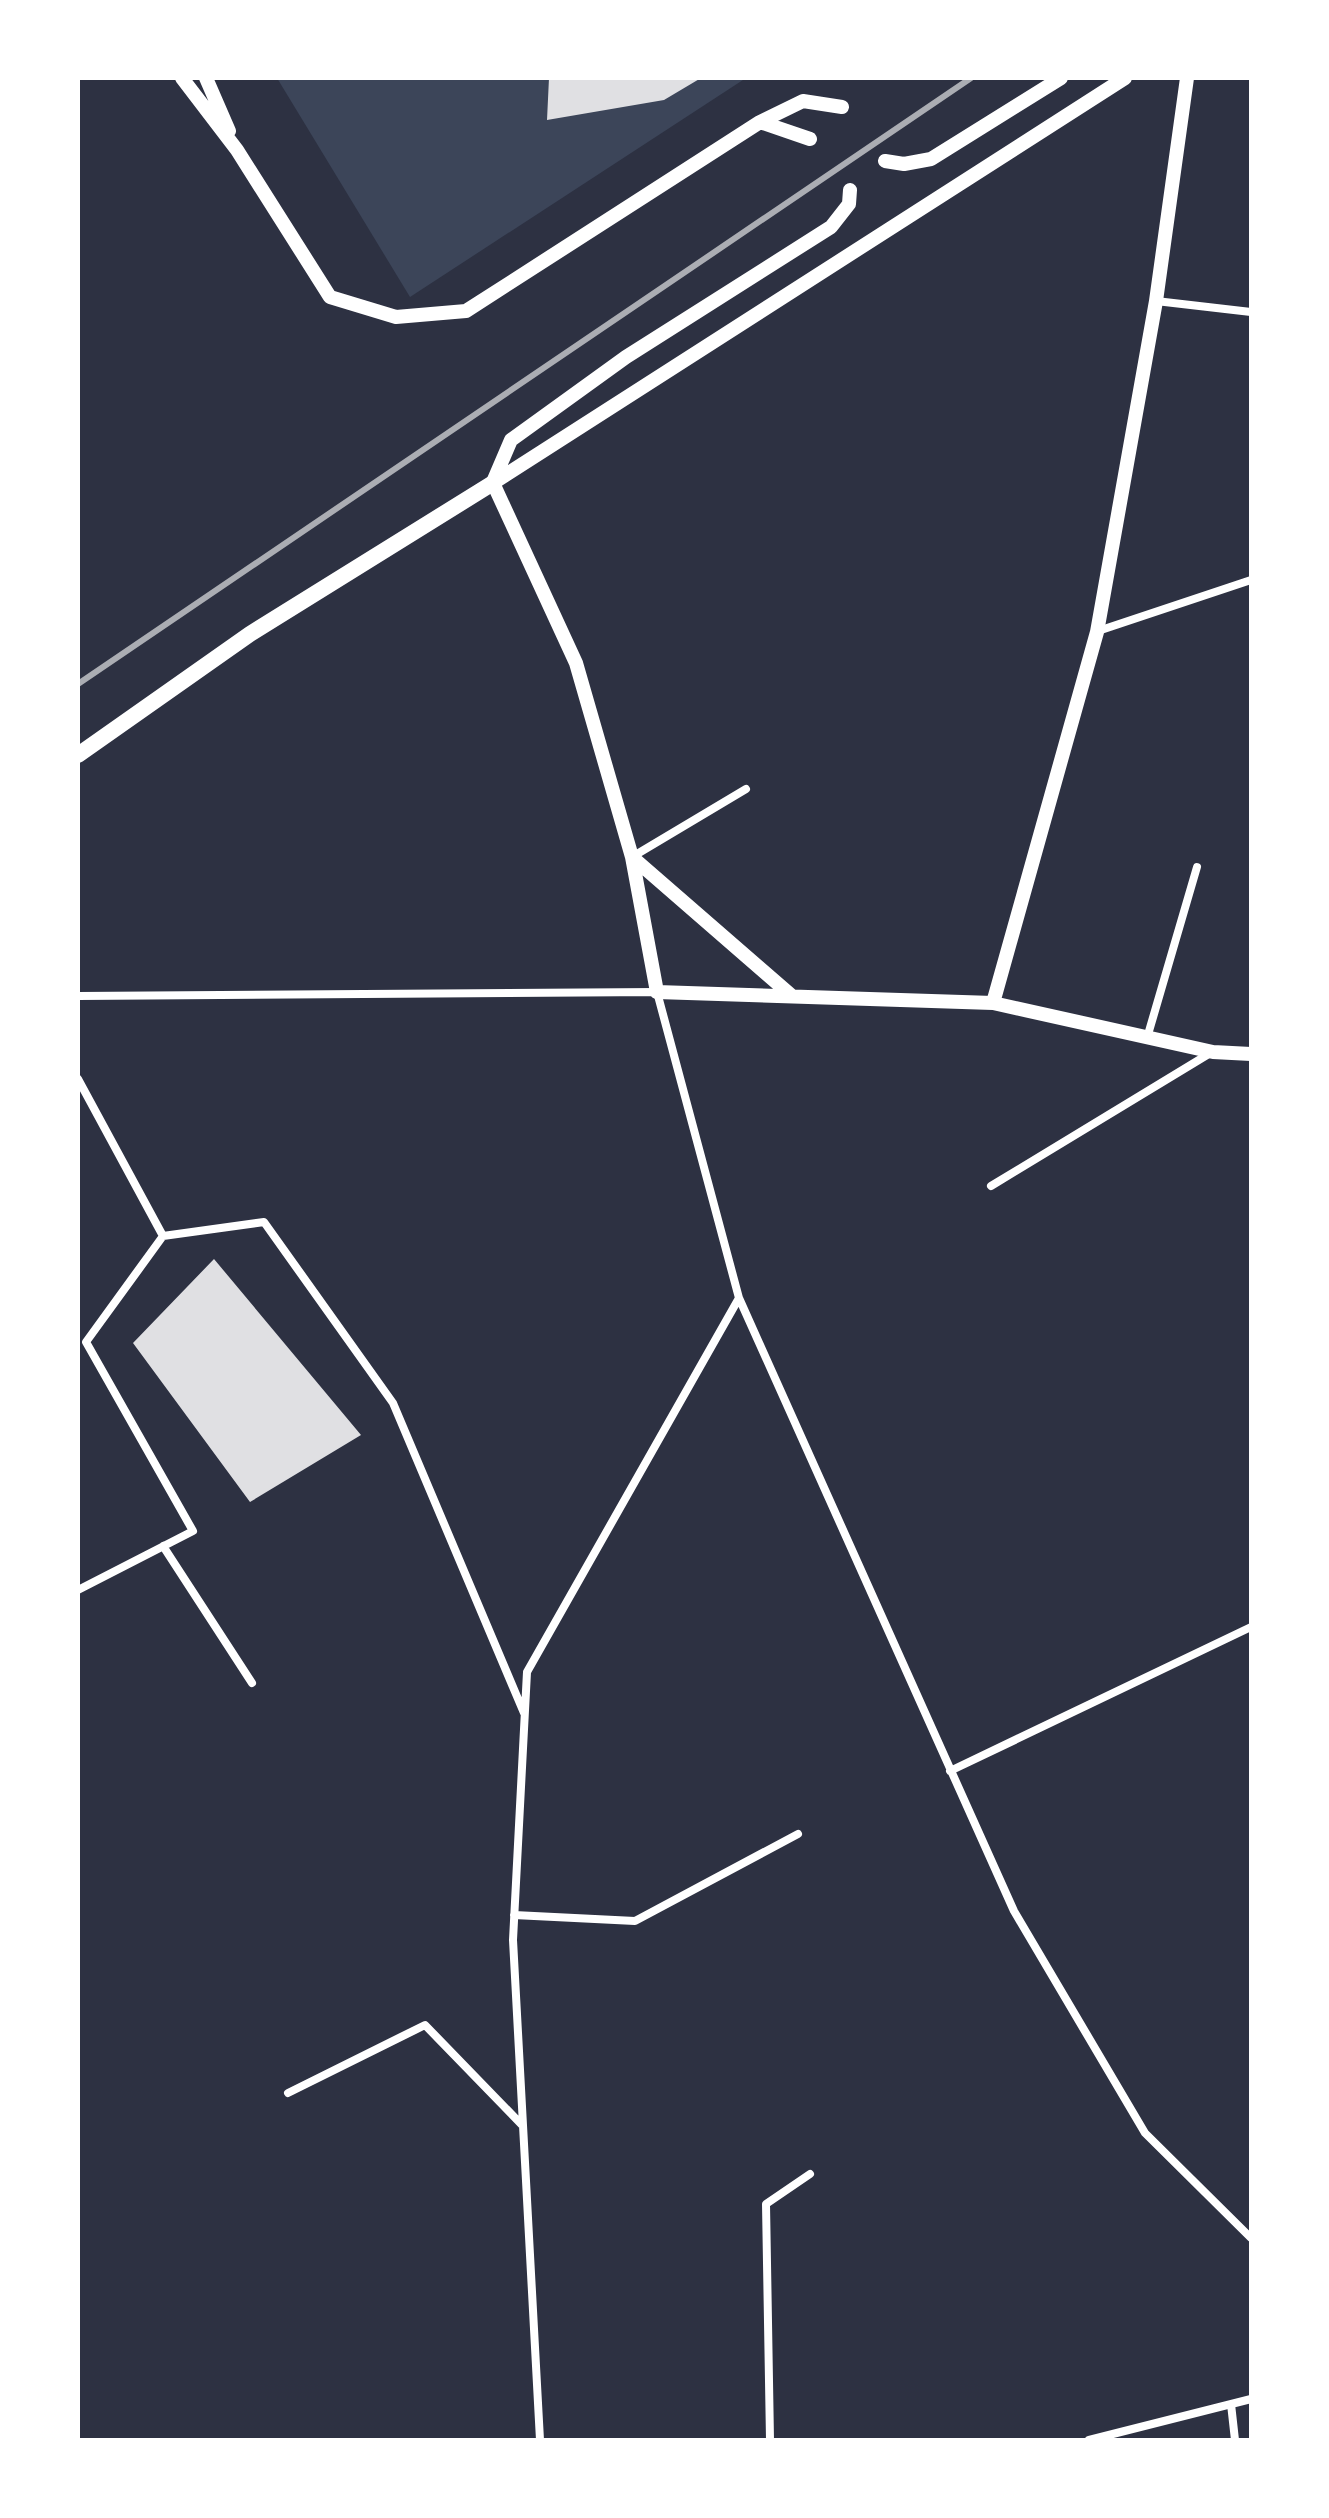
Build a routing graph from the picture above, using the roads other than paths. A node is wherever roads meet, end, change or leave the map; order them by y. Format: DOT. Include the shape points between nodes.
graph roads {
  1 [pos="182,78"];
  2 [pos="206,78"];
  3 [pos="1061,78"];
  4 [pos="1125,78"];
  5 [pos="1187,78"];
  6 [pos="842,107"];
  7 [pos="760,122"];
  8 [pos="810,139"];
  9 [pos="237,150"];
  10 [pos="885,161"];
  11 [pos="850,190"];
  12 [pos="1156,301"];
  13 [pos="1251,312"];
  14 [pos="493,483"];
  15 [pos="1251,580"];
  16 [pos="1097,632"];
  17 [pos="78,755"];
  18 [pos="746,789"];
  19 [pos="632,857"];
  20 [pos="1197,867"];
  21 [pos="657,992"];
  22 [pos="78,996"];
  23 [pos="792,996"];
  24 [pos="993,1003"];
  25 [pos="1147,1038"];
  26 [pos="1213,1052"];
  27 [pos="1251,1054"];
  28 [pos="78,1079"];
  29 [pos="991,1186"];
  30 [pos="163,1236"];
  31 [pos="739,1298"];
  32 [pos="163,1546"];
  33 [pos="78,1590"];
  34 [pos="1251,1627"];
  35 [pos="252,1683"];
  36 [pos="524,1715"];
  37 [pos="950,1771"];
  38 [pos="798,1834"];
  39 [pos="514,1915"];
  40 [pos="288,2093"];
  41 [pos="523,2126"];
  42 [pos="810,2174"];
  43 [pos="1251,2238"];
  44 [pos="1251,2399"];
  45 [pos="1231,2404"];
  46 [pos="540,2440"];
  47 [pos="770,2440"];
  48 [pos="1089,2440"];
  49 [pos="1235,2440"];
  1 -- 9 [label="street"];
  2 -- 9 [label="street"];
  3 -- 10 [label="street" via="931,159"];
  4 -- 14 [label="street"];
  5 -- 12 [label="street"];
  6 -- 7 [label="street" via="803,101"];
  7 -- 8 [label="street"];
  7 -- 9 [label="street" via="466,311 396,317 330,297"];
  11 -- 14 [label="street" via="849,204 831,227 626,357 511,440"];
  12 -- 13 [label="street"];
  12 -- 16 [label="street"];
  14 -- 17 [label="main road" via="250,634"];
  14 -- 19 [label="street" via="576,663"];
  15 -- 16 [label="street"];
  16 -- 24 [label="street"];
  18 -- 19 [label="street"];
  19 -- 21 [label="street"];
  19 -- 23 [label="street"];
  20 -- 25 [label="street"];
  21 -- 22 [label="street"];
  21 -- 23 [label="street"];
  21 -- 31 [label="street"];
  23 -- 24 [label="street"];
  24 -- 25 [label="street"];
  25 -- 26 [label="street"];
  26 -- 27 [label="street"];
  26 -- 29 [label="street"];
  28 -- 30 [label="street"];
  30 -- 32 [label="street" via="86,1342 193,1531"];
  30 -- 36 [label="street" via="264,1222 393,1403"];
  31 -- 36 [label="street" via="527,1672"];
  31 -- 37 [label="street"];
  32 -- 33 [label="street"];
  32 -- 35 [label="street"];
  34 -- 37 [label="street"];
  36 -- 39 [label="street"];
  37 -- 43 [label="street" via="1014,1911 1145,2133"];
  38 -- 39 [label="street" via="635,1921"];
  39 -- 41 [label="street"];
  40 -- 41 [label="street" via="425,2025"];
  41 -- 46 [label="street"];
  42 -- 47 [label="street" via="766,2204"];
  44 -- 45 [label="street"];
  45 -- 48 [label="street"];
  45 -- 49 [label="street"];
}
